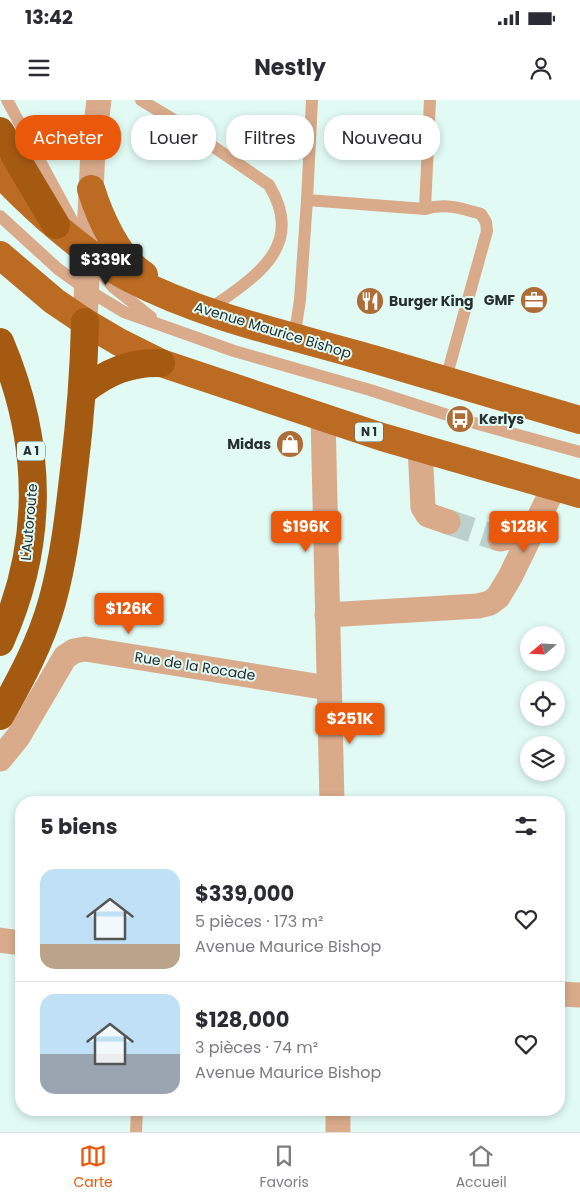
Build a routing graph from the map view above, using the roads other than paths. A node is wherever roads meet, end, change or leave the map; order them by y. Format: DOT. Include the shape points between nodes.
graph roads {
  1 [pos="8,100"];
  2 [pos="99,100"];
  3 [pos="141,100"];
  4 [pos="312,100"];
  5 [pos="430,100"];
  6 [pos="0,131"];
  7 [pos="0,173"];
  8 [pos="91,189"];
  9 [pos="307,200"];
  10 [pos="425,208"];
  11 [pos="0,216"];
  12 [pos="56,225"];
  13 [pos="87,250"];
  14 [pos="0,255"];
  15 [pos="86,289"];
  16 [pos="199,308"];
  17 [pos="85,322"];
  18 [pos="167,328"];
  19 [pos="294,339"];
  20 [pos="0,342"];
  21 [pos="161,362"];
  22 [pos="445,382"];
  23 [pos="83,391"];
  24 [pos="323,416"];
  25 [pos="580,420"];
  26 [pos="420,447"];
  27 [pos="580,452"];
  28 [pos="554,486"];
  29 [pos="580,494"];
  30 [pos="448,522"];
  31 [pos="535,525"];
  32 [pos="500,539"];
  33 [pos="327,614"];
  34 [pos="0,642"];
  35 [pos="328,688"];
  36 [pos="0,716"];
  37 [pos="0,759"];
  38 [pos="332,796"];
  39 [pos="0,940"];
  40 [pos="15,942"];
  41 [pos="565,994"];
  42 [pos="580,995"];
  43 [pos="137,1116"];
  44 [pos="338,1116"];
  45 [pos="136,1132"];
  46 [pos="338,1132"];
  1 -- 13 [label="lane"];
  2 -- 8 [label="street"];
  3 -- 16 [label="lane" via="269,184 277,198 283,225 277,250 268,263 246,283"];
  4 -- 9 [label="lane"];
  5 -- 10 [label="lane"];
  6 -- 12 [label="highway"];
  7 -- 12 [label="main road, Avenue Maurice Bishop"];
  8 -- 13 [label="street"];
  8 -- 16 [label="main road" via="99,215 114,241 138,271"];
  9 -- 10 [label="lane"];
  9 -- 19 [label="lane"];
  10 -- 22 [label="lane" via="452,205 481,214 486,222 487,231"];
  11 -- 15 [label="lane" via="58,269"];
  12 -- 13 [label="main road, Avenue Maurice Bishop"];
  13 -- 15 [label="street"];
  13 -- 16 [label="main road, Avenue Maurice Bishop" via="128,277"];
  13 -- 18 [label="lane" via="113,287"];
  14 -- 17 [label="main road, N 1" via="54,301"];
  15 -- 17 [label="street"];
  15 -- 18 [label="lane" via="124,312"];
  16 -- 19 [label="main road, Avenue Maurice Bishop"];
  17 -- 21 [label="main road, N 1"];
  17 -- 23 [label="highway"];
  18 -- 27 [label="lane" via="460,419"];
  19 -- 22 [label="main road, Avenue Maurice Bishop"];
  20 -- 34 [label="highway, L'Autoroute / A 1" via="27,422 33,492 26,565"];
  21 -- 23 [label="highway" via="132,364 113,371"];
  21 -- 24 [label="main road, N 1"];
  22 -- 25 [label="main road, Avenue Maurice Bishop"];
  23 -- 36 [label="highway" via="69,517 52,602 26,671"];
  24 -- 26 [label="main road, N 1"];
  24 -- 33 [label="street"];
  26 -- 28 [label="main road, N 1"];
  26 -- 30 [label="street" via="423,507 428,515"];
  28 -- 29 [label="main road, N 1"];
  28 -- 31 [label="street"];
  31 -- 32 [label="street"];
  31 -- 33 [label="street" via="510,577 498,597 490,603"];
  33 -- 35 [label="street"];
  35 -- 37 [label="street, Rue de la Rocade" via="137,656 85,649 74,651 64,657 18,737"];
  35 -- 38 [label="street"];
  39 -- 40 [label="street"];
  41 -- 42 [label="street"];
  43 -- 45 [label="lane"];
  44 -- 46 [label="street"];
}
